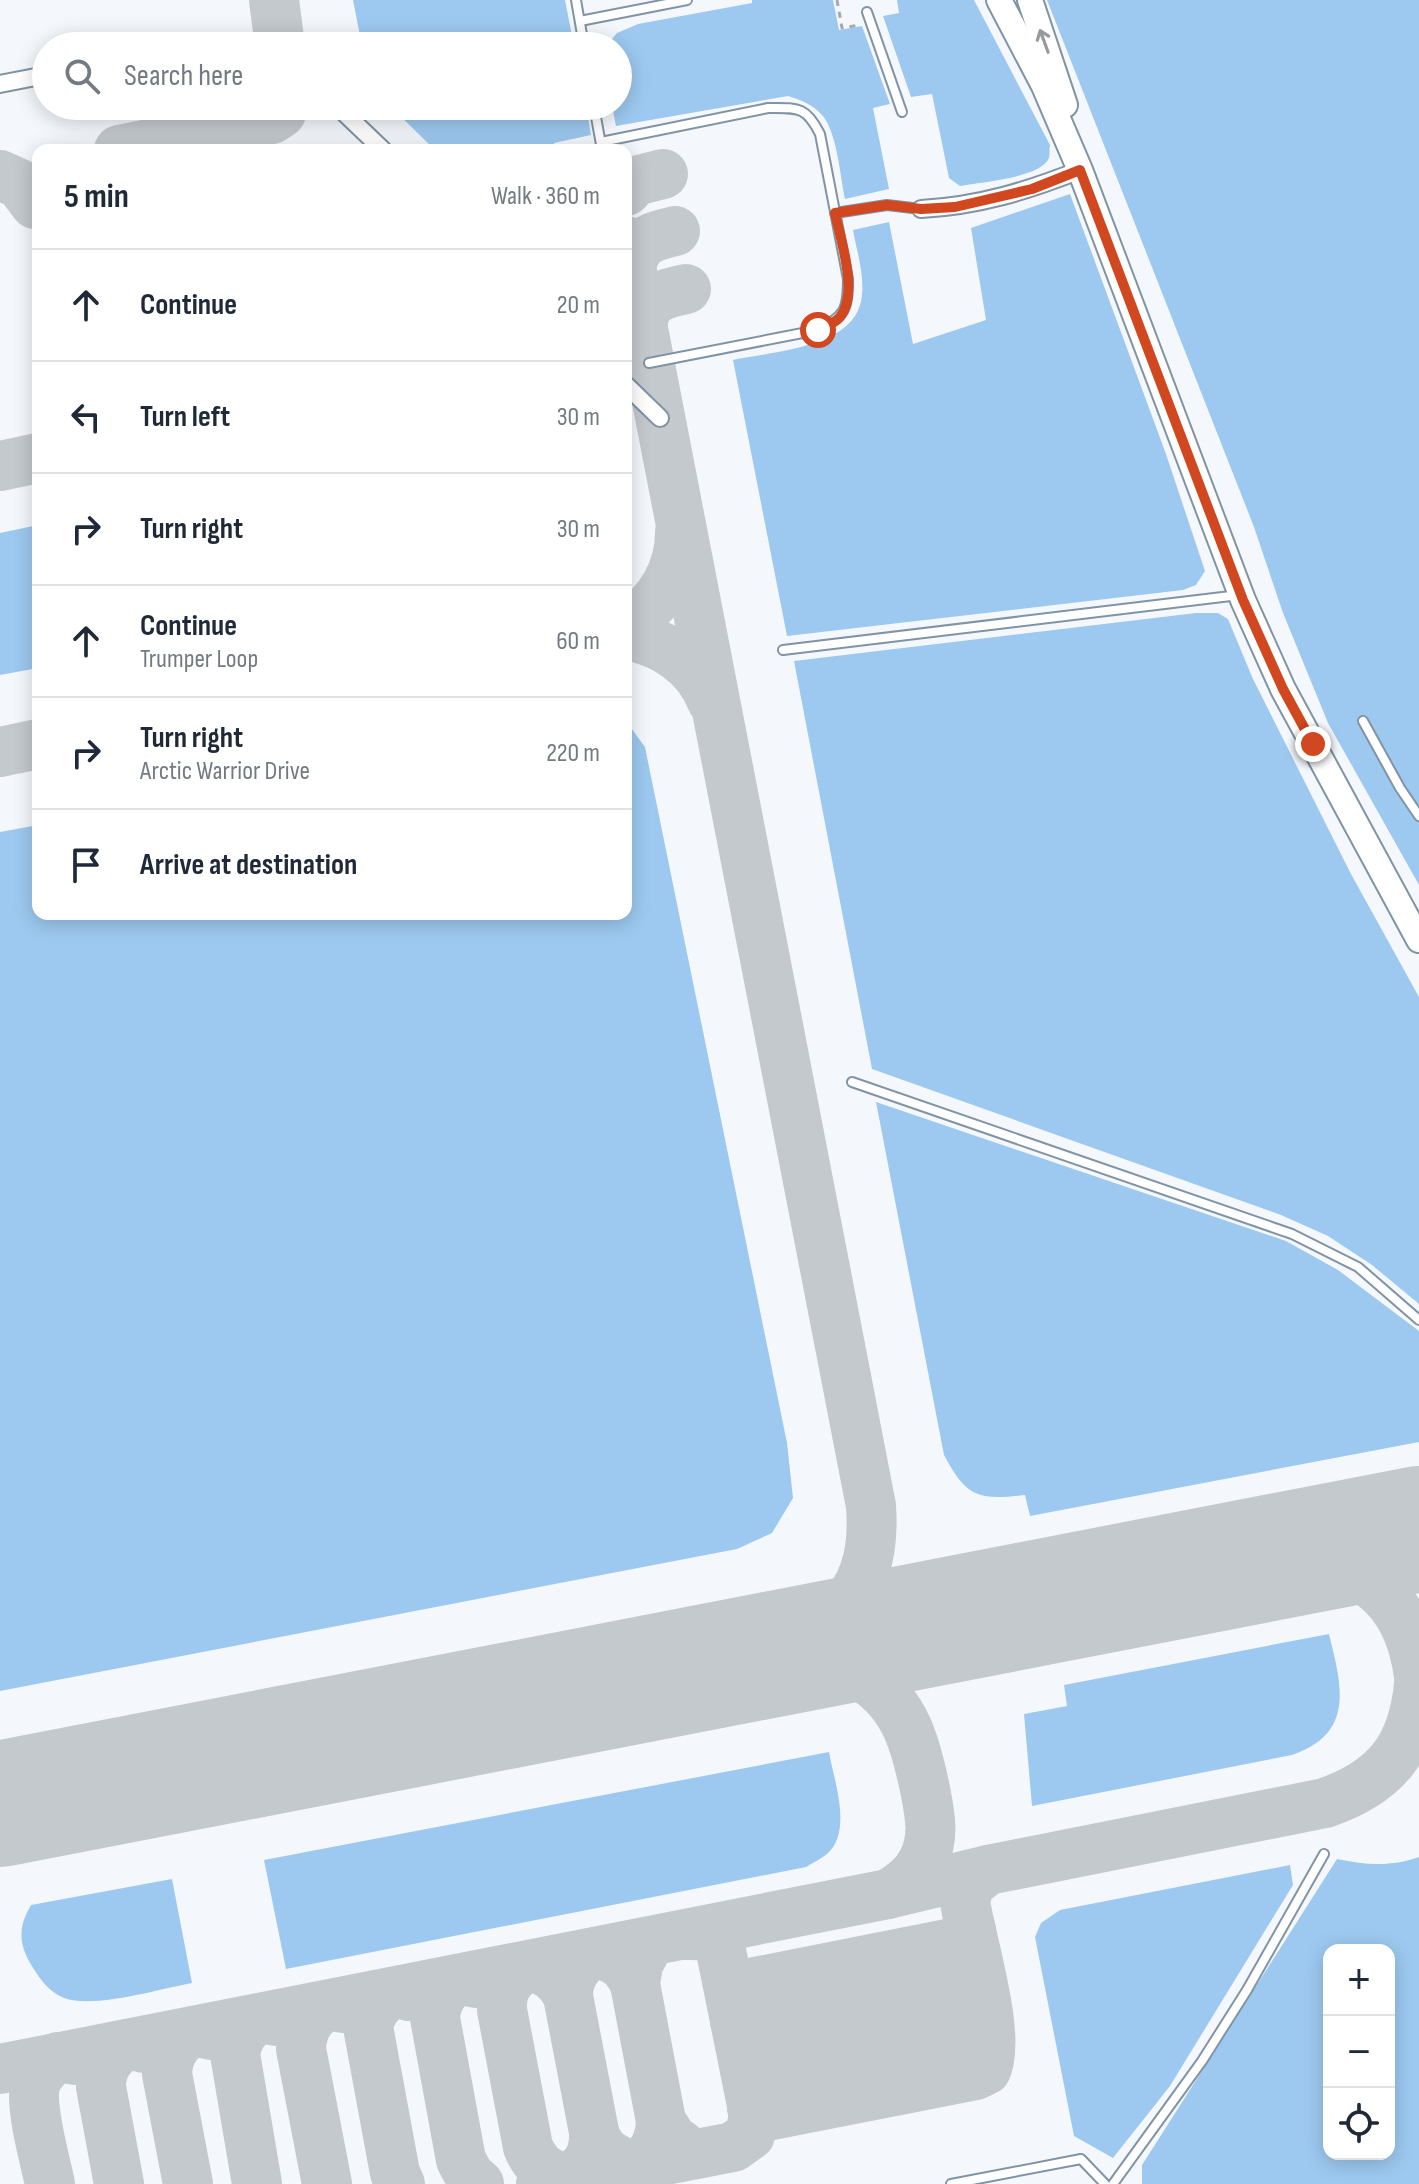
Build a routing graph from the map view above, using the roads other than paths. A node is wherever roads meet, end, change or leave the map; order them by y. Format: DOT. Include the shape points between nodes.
graph roads {
  1 [pos="576,0"];
  2 [pos="687,0"];
  3 [pos="999,0"];
  4 [pos="1030,0"];
  5 [pos="867,12"];
  6 [pos="580,21"];
  7 [pos="582,32"];
  8 [pos="32,78"];
  9 [pos="0,84"];
  10 [pos="902,112"];
  11 [pos="352,120"];
  12 [pos="596,120"];
  13 [pos="377,144"];
  14 [pos="601,144"];
  15 [pos="610,144"];
  16 [pos="1080,170"];
  17 [pos="921,209"];
  18 [pos="835,213"];
  19 [pos="649,363"];
  20 [pos="632,391"];
  21 [pos="660,418"];
  22 [pos="1241,595"];
  23 [pos="783,650"];
  24 [pos="1363,721"];
  25 [pos="1419,816"];
  26 [pos="1419,940"];
  27 [pos="852,1082"];
  28 [pos="1419,1320"];
  29 [pos="1324,1854"];
  30 [pos="951,2184"];
  31 [pos="1105,2184"];
  32 [pos="1113,2184"];
  1 -- 6 [label="lane"];
  2 -- 6 [label="lane"];
  3 -- 16 [label="main road"];
  16 -- 4 [label="main road, one-way" via="1061,87"];
  5 -- 10 [label="lane"];
  6 -- 7 [label="lane"];
  8 -- 9 [label="street"];
  11 -- 13 [label="street"];
  12 -- 14 [label="lane"];
  15 -- 18 [label="lane" via="768,108 793,108 811,116 820,134"];
  16 -- 17 [label="street" via="998,199"];
  16 -- 22 [label="main road"];
  17 -- 18 [label="lane" via="887,205"];
  18 -- 19 [label="lane" via="848,279 848,303 838,320 818,330"];
  20 -- 21 [label="street"];
  22 -- 23 [label="lane"];
  22 -- 26 [label="main road" via="1283,689"];
  24 -- 25 [label="lane"];
  27 -- 28 [label="lane" via="1292,1234 1358,1267"];
  29 -- 32 [label="lane" via="1202,2061"];
  30 -- 31 [label="lane" via="1081,2159"];
}
